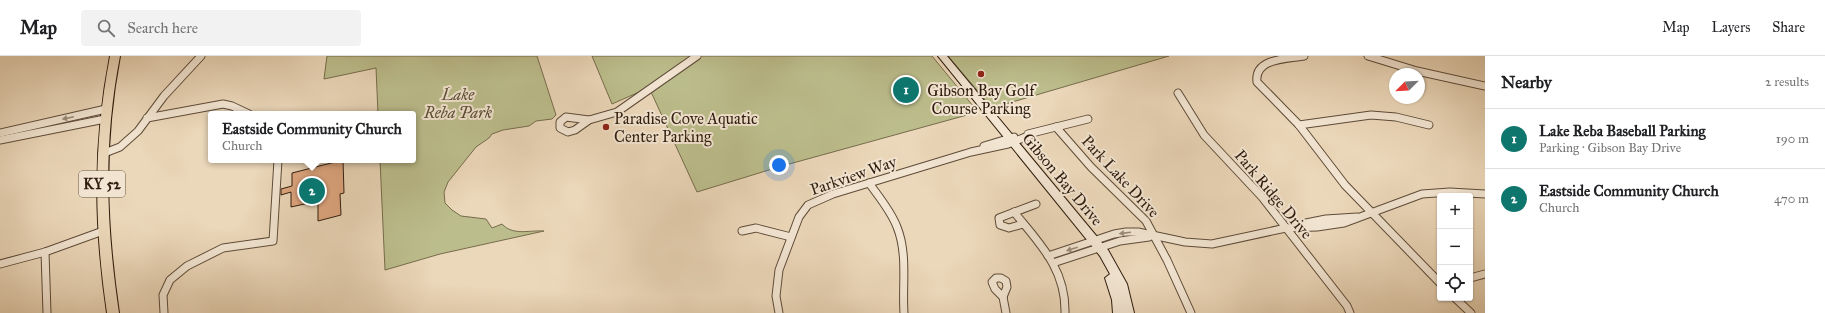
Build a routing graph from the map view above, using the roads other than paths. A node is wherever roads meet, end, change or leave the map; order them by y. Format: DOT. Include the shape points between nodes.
graph roads {
  1 [pos="115,56"];
  2 [pos="201,56"];
  3 [pos="697,56"];
  4 [pos="935,56"];
  5 [pos="942,56"];
  6 [pos="1304,56"];
  7 [pos="1368,56"];
  8 [pos="1485,86"];
  9 [pos="969,93"];
  10 [pos="1178,93"];
  11 [pos="243,111"];
  12 [pos="105,114"];
  13 [pos="147,118"];
  14 [pos="1088,118"];
  15 [pos="589,120"];
  16 [pos="1299,125"];
  17 [pos="1429,125"];
  18 [pos="1056,127"];
  19 [pos="0,133"];
  20 [pos="0,140"];
  21 [pos="1009,141"];
  22 [pos="102,154"];
  23 [pos="278,163"];
  24 [pos="870,182"];
  25 [pos="1485,194"];
  26 [pos="1036,204"];
  27 [pos="1014,212"];
  28 [pos="1370,212"];
  29 [pos="1357,217"];
  30 [pos="1326,219"];
  31 [pos="1023,224"];
  32 [pos="1332,225"];
  33 [pos="1286,228"];
  34 [pos="103,231"];
  35 [pos="742,231"];
  36 [pos="792,236"];
  37 [pos="1156,236"];
  38 [pos="1094,245"];
  39 [pos="45,252"];
  40 [pos="1051,260"];
  41 [pos="0,264"];
  42 [pos="1485,274"];
  43 [pos="1473,277"];
  44 [pos="1437,280"];
  45 [pos="1003,297"];
  46 [pos="1458,301"];
  47 [pos="47,313"];
  48 [pos="113,313"];
  49 [pos="164,313"];
  50 [pos="779,313"];
  51 [pos="904,313"];
  52 [pos="1006,313"];
  53 [pos="1065,313"];
  54 [pos="1119,313"];
  55 [pos="1128,313"];
  56 [pos="1191,313"];
  57 [pos="1350,313"];
  58 [pos="1471,313"];
  1 -- 12 [label="main road, KY 52"];
  2 -- 13 [label="street"];
  3 -- 15 [label="street" via="630,105 617,112"];
  4 -- 9 [label="street, Gibson Bay Drive"];
  5 -- 9 [label="street, Gibson Bay Drive"];
  6 -- 16 [label="street" via="1264,64 1255,74 1260,87"];
  7 -- 8 [label="street" via="1417,71"];
  9 -- 21 [label="street, Gibson Bay Drive"];
  10 -- 33 [label="street, Park Ridge Drive" via="1204,135 1259,194"];
  11 -- 13 [label="street" via="222,104"];
  12 -- 19 [label="street, one-way"];
  12 -- 20 [label="street"];
  12 -- 22 [label="main road, KY 52"];
  13 -- 22 [label="street" via="120,147"];
  14 -- 18 [label="street, Parkview Way"];
  16 -- 17 [label="street" via="1371,115 1396,117"];
  16 -- 28 [label="street" via="1331,169"];
  18 -- 21 [label="street, Parkview Way"];
  18 -- 37 [label="street, Park Lake Drive" via="1091,167 1142,216"];
  21 -- 24 [label="street, Parkview Way"];
  21 -- 38 [label="street, Gibson Bay Drive"];
  22 -- 34 [label="main road, KY 52"];
  23 -- 49 [label="street" via="273,241 224,248 186,266 170,280 163,295"];
  24 -- 36 [label="street, Parkview Way" via="823,197 808,205 799,217"];
  24 -- 51 [label="street" via="900,235 903,252"];
  25 -- 28 [label="street" via="1426,194"];
  26 -- 27 [label="street"];
  27 -- 31 [label="street"];
  27 -- 31 [label="street" via="999,218 1000,225 1009,228"];
  28 -- 29 [label="street"];
  28 -- 44 [label="street"];
  29 -- 30 [label="street"];
  29 -- 32 [label="street" via="1350,222"];
  30 -- 32 [label="street"];
  30 -- 33 [label="street"];
  31 -- 40 [label="street"];
  32 -- 33 [label="street"];
  33 -- 37 [label="street" via="1212,244"];
  33 -- 57 [label="street, Park Ridge Drive"];
  34 -- 39 [label="street"];
  34 -- 48 [label="main road, KY 52"];
  35 -- 36 [label="street" via="756,228"];
  36 -- 50 [label="street, Parkview Way" via="778,278 776,296"];
  37 -- 38 [label="street"];
  37 -- 56 [label="street, Park Lake Drive"];
  38 -- 40 [label="street"];
  38 -- 54 [label="street, Gibson Bay Drive" via="1111,278"];
  38 -- 55 [label="street, Gibson Bay Drive" via="1111,263 1121,284"];
  39 -- 41 [label="street"];
  39 -- 47 [label="street"];
  40 -- 53 [label="street" via="1060,274 1065,289"];
  42 -- 43 [label="street"];
  45 -- 52 [label="street"];
  46 -- 58 [label="street"];
}
